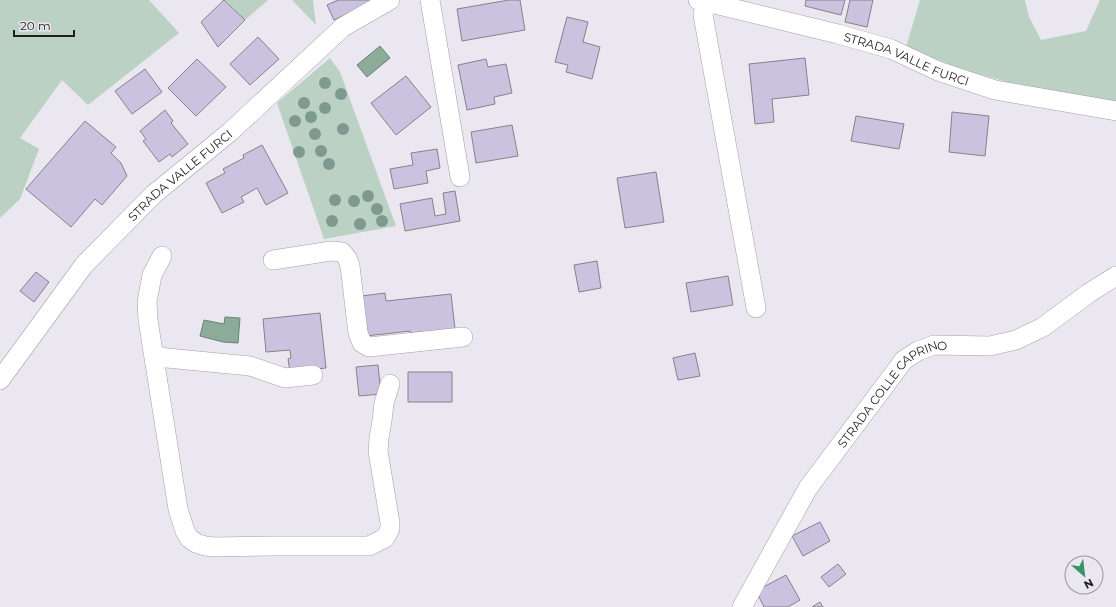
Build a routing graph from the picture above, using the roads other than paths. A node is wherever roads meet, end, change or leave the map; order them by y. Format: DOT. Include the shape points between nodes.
graph roads {
  1 [pos="390,0"];
  2 [pos="430,0"];
  3 [pos="702,1"];
  4 [pos="1116,111"];
  5 [pos="460,177"];
  6 [pos="162,256"];
  7 [pos="273,260"];
  8 [pos="1116,276"];
  9 [pos="756,308"];
  10 [pos="463,337"];
  11 [pos="154,355"];
  12 [pos="313,375"];
  13 [pos="0,380"];
  14 [pos="390,384"];
  15 [pos="742,607"];
  1 -- 13 [label="street, STRADA VALLE FURCI" via="343,28 230,132 154,194 84,265"];
  2 -- 5 [label="street"];
  3 -- 4 [label="street, STRADA VALLE FURCI" via="890,49 938,71 994,90"];
  3 -- 9 [label="street"];
  6 -- 11 [label="street" via="152,275 147,302"];
  7 -- 10 [label="street" via="331,251 342,252 350,266 358,333 362,343 369,347"];
  8 -- 15 [label="street, STRADA COLLE CAPRINO" via="1043,327 1016,340 990,346 934,345 904,360 808,488"];
  11 -- 12 [label="street" via="250,366 285,378"];
  11 -- 14 [label="street" via="179,514 188,538 205,546 369,546 385,538 390,530 390,523 378,451 384,402"];
}
